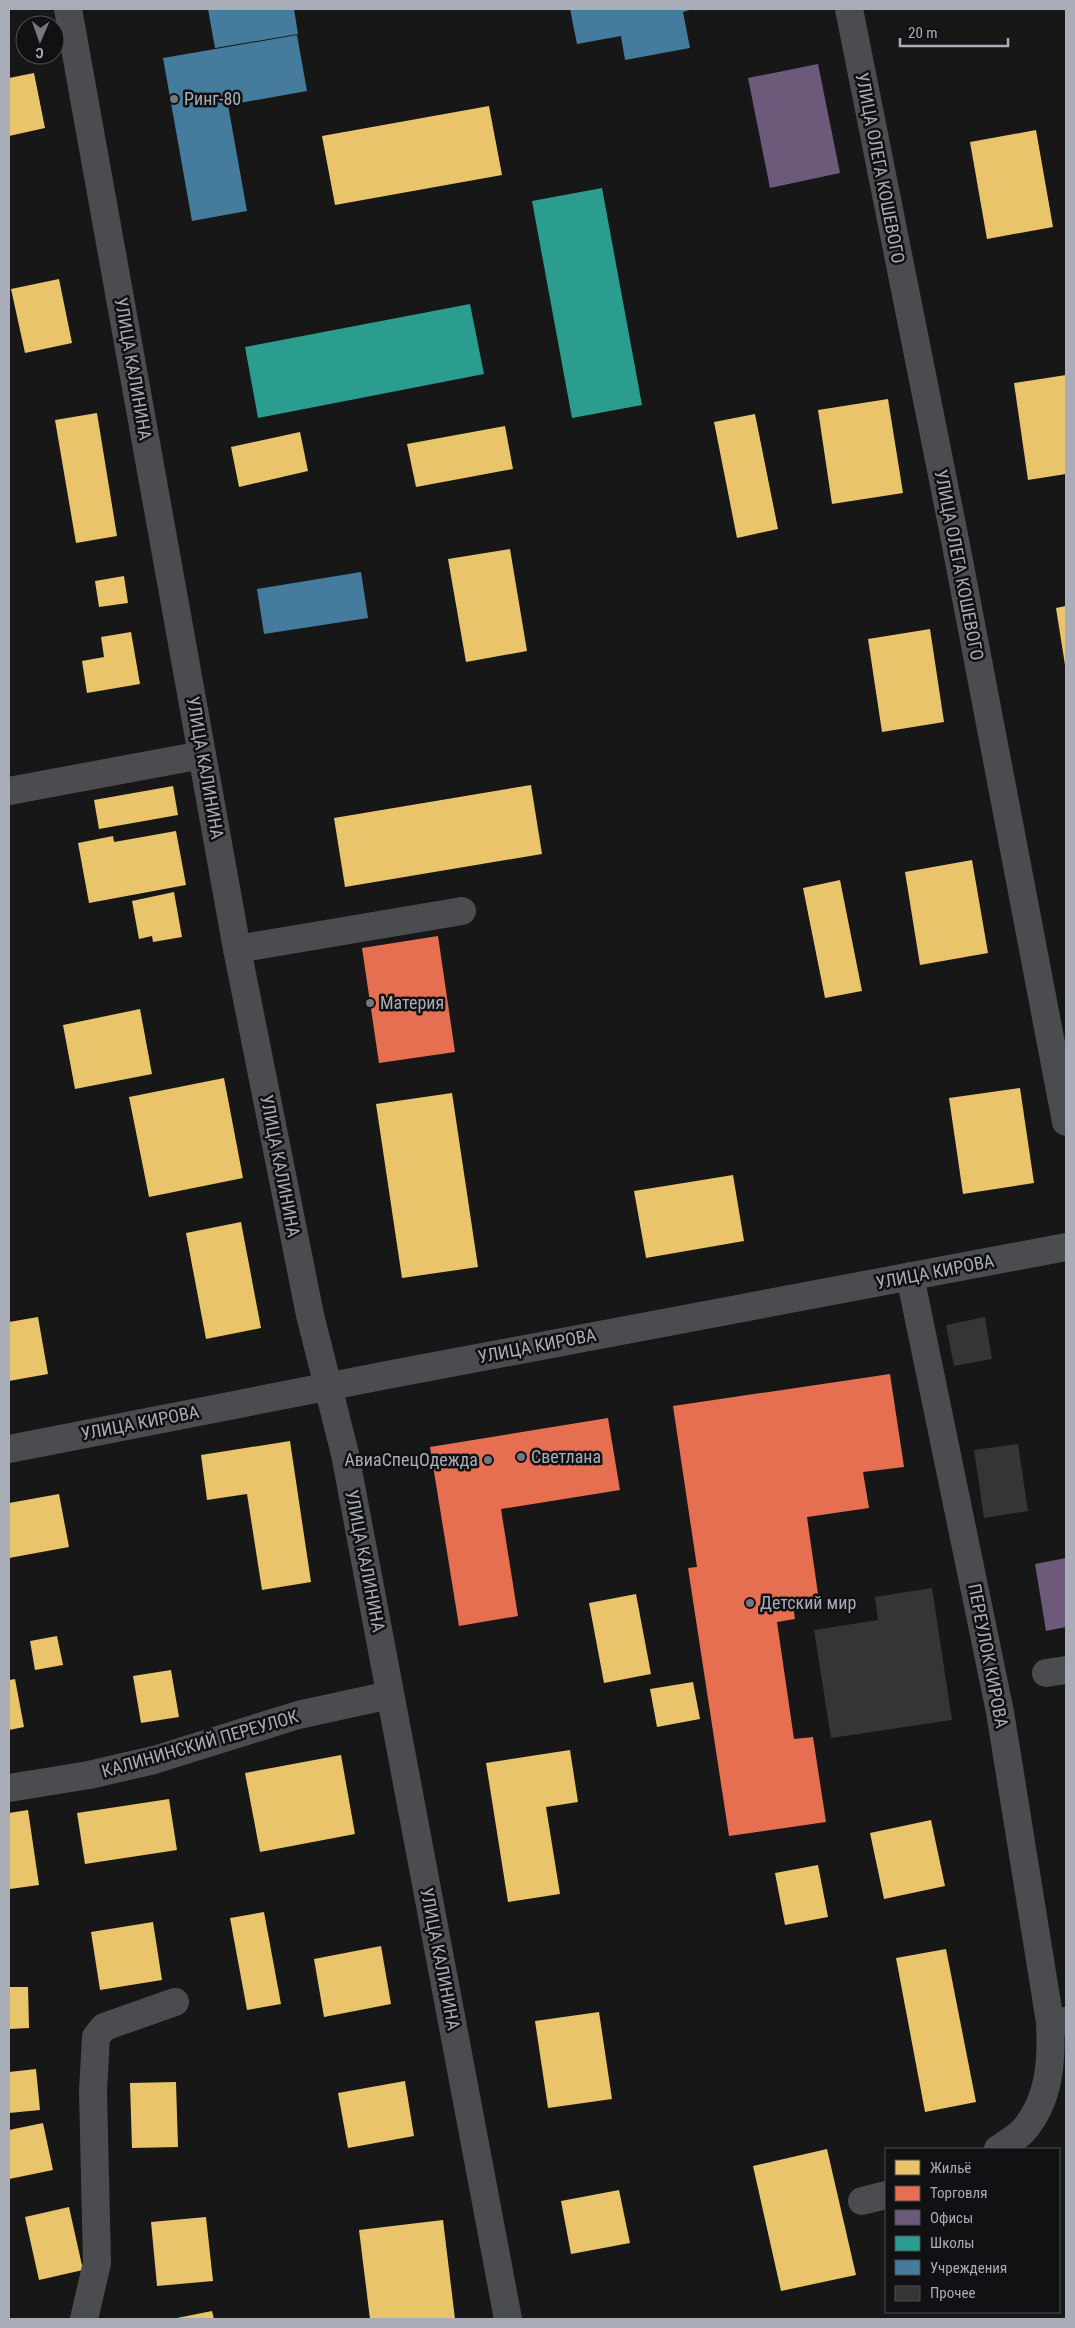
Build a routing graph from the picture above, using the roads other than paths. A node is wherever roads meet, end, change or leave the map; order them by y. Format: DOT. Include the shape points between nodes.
graph roads {
  1 [pos="68,9"];
  2 [pos="849,9"];
  3 [pos="202,755"];
  4 [pos="9,791"];
  5 [pos="462,912"];
  6 [pos="238,949"];
  7 [pos="1066,1122"];
  8 [pos="1066,1247"];
  9 [pos="910,1276"];
  10 [pos="327,1386"];
  11 [pos="9,1449"];
  12 [pos="390,1695"];
  13 [pos="9,1788"];
  14 [pos="175,2002"];
  15 [pos="1058,2022"];
  16 [pos="999,2148"];
  17 [pos="84,2319"];
  18 [pos="508,2319"];
  1 -- 3 [label="street, УЛИЦА КАЛИНИНА"];
  2 -- 7 [label="street, УЛИЦА ОЛЕГА КОШЕВОГО"];
  3 -- 4 [label="street"];
  3 -- 6 [label="street, УЛИЦА КАЛИНИНА"];
  5 -- 6 [label="street"];
  6 -- 10 [label="street, УЛИЦА КАЛИНИНА"];
  8 -- 9 [label="street, УЛИЦА КИРОВА"];
  9 -- 10 [label="street, УЛИЦА КИРОВА"];
  9 -- 15 [label="street, ПЕРЕУЛОК КИРОВА" via="1000,1712"];
  10 -- 11 [label="street, УЛИЦА КИРОВА"];
  10 -- 12 [label="street, УЛИЦА КАЛИНИНА" via="346,1454"];
  12 -- 13 [label="street, КАЛИНИНСКИЙ ПЕРЕУЛОК" via="298,1715 154,1760 89,1776"];
  12 -- 18 [label="street, УЛИЦА КАЛИНИНА"];
  14 -- 17 [label="street" via="104,2027 96,2037 93,2091 97,2262"];
  15 -- 16 [label="street, ПЕРЕУЛОК КИРОВА" via="1045,2094 1023,2131"];
}
